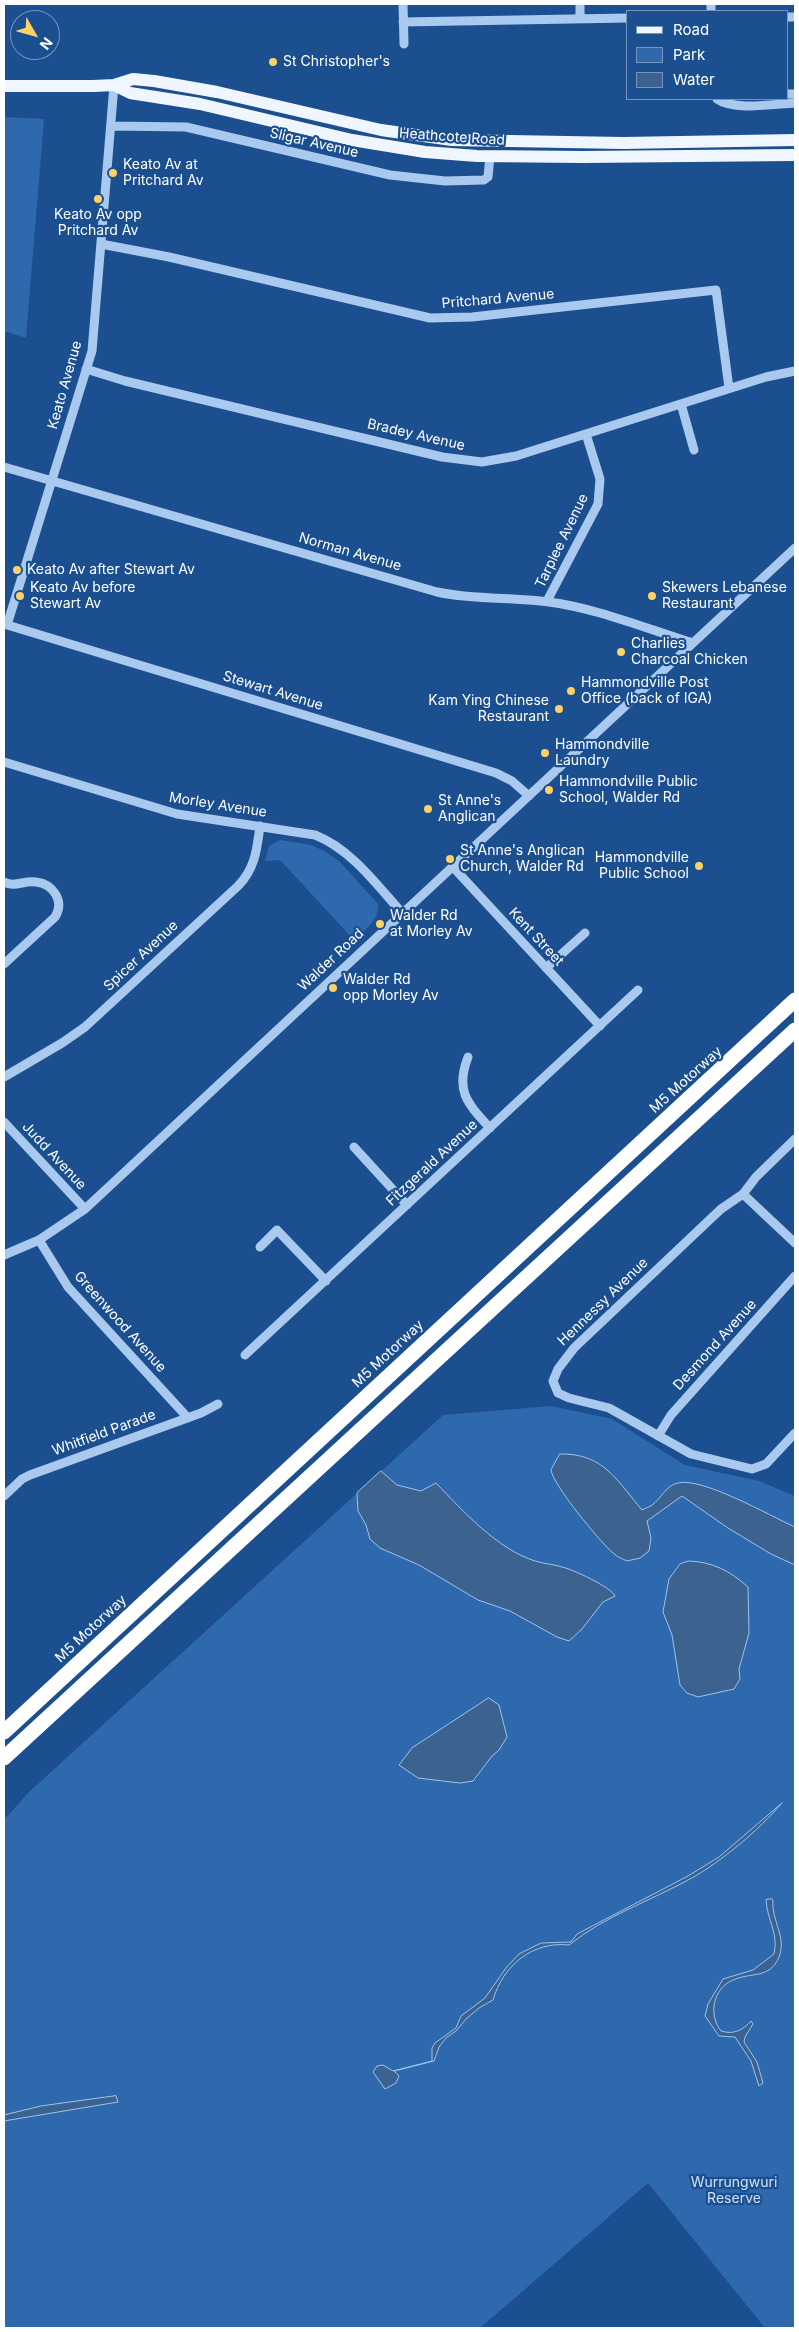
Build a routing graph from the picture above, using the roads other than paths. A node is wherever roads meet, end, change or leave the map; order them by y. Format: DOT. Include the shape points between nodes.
graph roads {
  1 [pos="403,4"];
  2 [pos="580,4"];
  3 [pos="580,18"];
  4 [pos="626,18"];
  5 [pos="403,22"];
  6 [pos="404,44"];
  7 [pos="114,85"];
  8 [pos="4,86"];
  9 [pos="719,100"];
  10 [pos="795,104"];
  11 [pos="111,126"];
  12 [pos="795,140"];
  13 [pos="795,155"];
  14 [pos="490,156"];
  15 [pos="101,244"];
  16 [pos="86,369"];
  17 [pos="795,372"];
  18 [pos="729,388"];
  19 [pos="681,404"];
  20 [pos="586,434"];
  21 [pos="694,450"];
  22 [pos="4,467"];
  23 [pos="51,480"];
  24 [pos="795,548"];
  25 [pos="548,601"];
  26 [pos="6,624"];
  27 [pos="693,643"];
  28 [pos="4,762"];
  29 [pos="529,796"];
  30 [pos="260,826"];
  31 [pos="452,866"];
  32 [pos="4,882"];
  33 [pos="402,913"];
  34 [pos="584,933"];
  35 [pos="4,964"];
  36 [pos="546,968"];
  37 [pos="638,990"];
  38 [pos="795,1000"];
  39 [pos="600,1026"];
  40 [pos="795,1030"];
  41 [pos="468,1056"];
  42 [pos="4,1077"];
  43 [pos="4,1122"];
  44 [pos="490,1128"];
  45 [pos="795,1139"];
  46 [pos="354,1147"];
  47 [pos="743,1194"];
  48 [pos="407,1205"];
  49 [pos="85,1208"];
  50 [pos="38,1240"];
  51 [pos="795,1243"];
  52 [pos="260,1247"];
  53 [pos="4,1255"];
  54 [pos="795,1276"];
  55 [pos="326,1280"];
  56 [pos="245,1356"];
  57 [pos="218,1404"];
  58 [pos="188,1418"];
  59 [pos="795,1433"];
  60 [pos="658,1436"];
  61 [pos="4,1496"];
  62 [pos="4,1732"];
  63 [pos="4,1758"];
  1 -- 5 [label="street"];
  2 -- 3 [label="street"];
  3 -- 4 [label="street"];
  3 -- 5 [label="street"];
  5 -- 6 [label="street"];
  7 -- 8 [label="main road, Heathcote Road"];
  7 -- 11 [label="street, Keato Avenue"];
  7 -- 12 [label="main road, Heathcote Road" via="132,79 169,83 381,130 452,140"];
  7 -- 14 [label="main road, Heathcote Road" via="130,93 200,104 378,145"];
  9 -- 10 [label="street" via="739,105"];
  11 -- 14 [label="street, Sligar Avenue" via="186,128 380,173 445,181 484,180 488,177"];
  11 -- 15 [label="street, Keato Avenue"];
  13 -- 14 [label="main road, Heathcote Road"];
  15 -- 16 [label="street, Keato Avenue" via="93,343"];
  15 -- 18 [label="street, Pritchard Avenue" via="430,318 472,317 716,290"];
  16 -- 20 [label="street, Bradey Avenue" via="461,460 504,459"];
  16 -- 23 [label="street, Keato Avenue"];
  17 -- 18 [label="street, Bradey Avenue"];
  18 -- 19 [label="street, Bradey Avenue"];
  19 -- 20 [label="street, Bradey Avenue"];
  19 -- 21 [label="street"];
  20 -- 25 [label="street, Tarplee Avenue" via="600,479 598,504"];
  22 -- 23 [label="street, Norman Avenue"];
  23 -- 25 [label="street, Norman Avenue" via="437,592"];
  23 -- 26 [label="street, Keato Avenue"];
  24 -- 27 [label="street, Walder Road"];
  25 -- 27 [label="street, Norman Avenue"];
  26 -- 29 [label="street, Stewart Avenue" via="496,773 512,781"];
  27 -- 29 [label="street, Walder Road"];
  28 -- 30 [label="street, Morley Avenue" via="177,814"];
  29 -- 31 [label="street, Walder Road"];
  30 -- 33 [label="street, Morley Avenue" via="305,832 331,842 354,861"];
  30 -- 42 [label="street, Spicer Avenue" via="255,860 243,880 85,1026"];
  31 -- 33 [label="street, Walder Road"];
  31 -- 36 [label="street, Kent Street"];
  32 -- 35 [label="street" via="12,885 42,884 57,895 60,906 55,917"];
  33 -- 49 [label="street, Walder Road"];
  34 -- 36 [label="street"];
  36 -- 39 [label="street, Kent Street"];
  37 -- 39 [label="street, Fitzgerald Avenue"];
  38 -- 62 [label="highway, M5 Motorway"];
  39 -- 44 [label="street, Fitzgerald Avenue"];
  40 -- 63 [label="highway"];
  41 -- 44 [label="street" via="462,1074 463,1091 470,1106"];
  43 -- 49 [label="street, Judd Avenue"];
  44 -- 48 [label="street, Fitzgerald Avenue"];
  45 -- 47 [label="street, Hennessy Avenue" via="756,1176"];
  46 -- 48 [label="street"];
  47 -- 51 [label="street"];
  47 -- 60 [label="street, Hennessy Avenue" via="721,1209 588,1334 558,1369 554,1381 558,1392 609,1408"];
  48 -- 55 [label="street, Fitzgerald Avenue"];
  49 -- 50 [label="street, Walder Road"];
  50 -- 53 [label="street, Walder Road"];
  50 -- 58 [label="street, Greenwood Avenue" via="68,1287"];
  52 -- 55 [label="street" via="277,1230"];
  54 -- 60 [label="street, Desmond Avenue" via="670,1415"];
  55 -- 56 [label="street, Fitzgerald Avenue"];
  57 -- 58 [label="street, Whitfield Parade"];
  58 -- 61 [label="street, Whitfield Parade" via="30,1475"];
  59 -- 60 [label="street, Hennessy Avenue" via="766,1464 752,1468 691,1454"];
}
